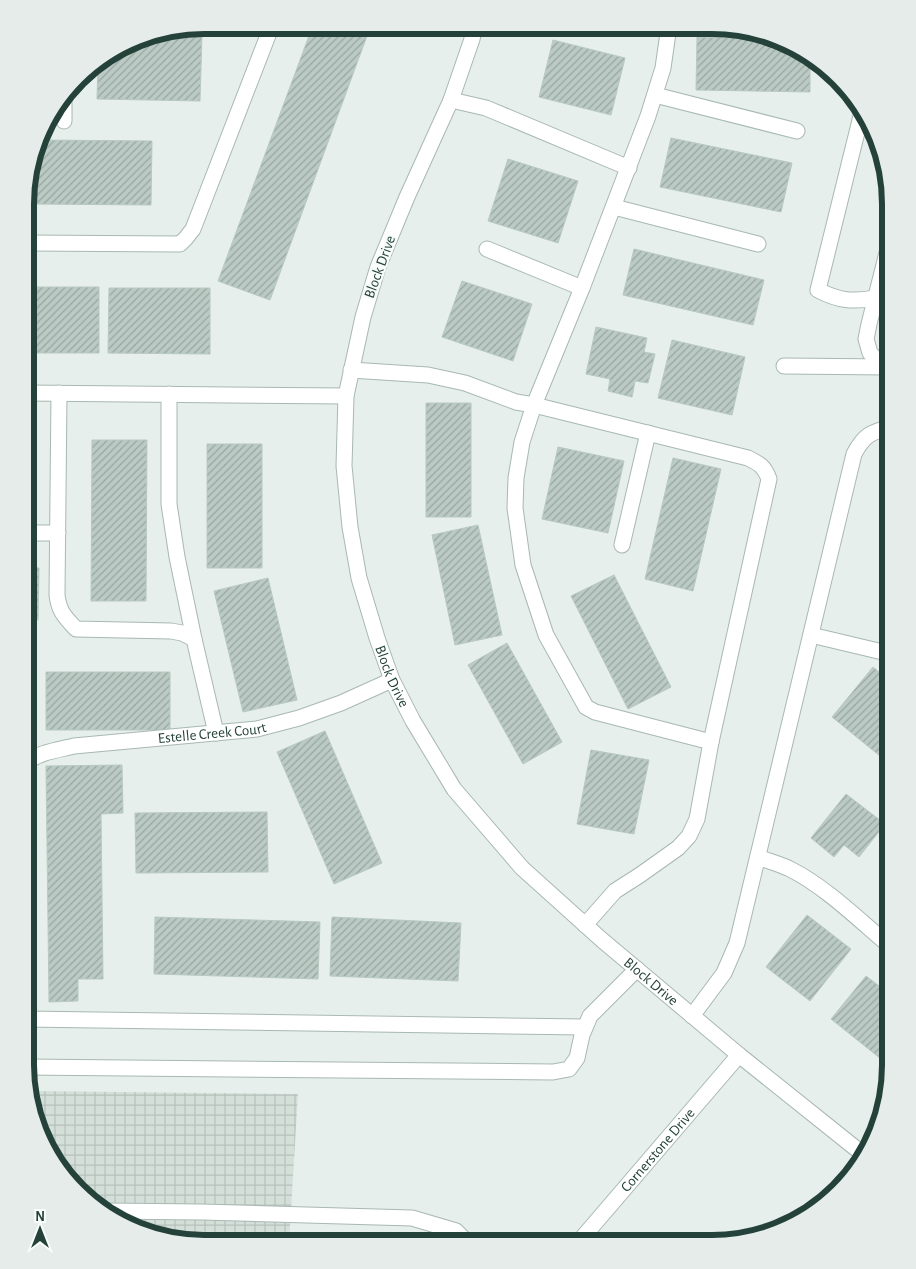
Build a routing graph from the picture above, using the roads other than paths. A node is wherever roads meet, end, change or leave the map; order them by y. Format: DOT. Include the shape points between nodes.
graph roads {
  1 [pos="269,34"];
  2 [pos="474,34"];
  3 [pos="668,34"];
  4 [pos="655,95"];
  5 [pos="450,100"];
  6 [pos="64,106"];
  7 [pos="860,119"];
  8 [pos="64,121"];
  9 [pos="797,131"];
  10 [pos="629,168"];
  11 [pos="614,207"];
  12 [pos="34,243"];
  13 [pos="758,244"];
  14 [pos="486,249"];
  15 [pos="882,271"];
  16 [pos="582,288"];
  17 [pos="875,298"];
  18 [pos="882,363"];
  19 [pos="784,366"];
  20 [pos="882,367"];
  21 [pos="351,370"];
  22 [pos="34,393"];
  23 [pos="59,394"];
  24 [pos="169,394"];
  25 [pos="346,396"];
  26 [pos="534,405"];
  27 [pos="882,430"];
  28 [pos="648,433"];
  29 [pos="34,533"];
  30 [pos="58,533"];
  31 [pos="622,545"];
  32 [pos="811,635"];
  33 [pos="194,639"];
  34 [pos="882,652"];
  35 [pos="392,680"];
  36 [pos="216,733"];
  37 [pos="711,742"];
  38 [pos="34,757"];
  39 [pos="758,856"];
  40 [pos="585,925"];
  41 [pos="882,939"];
  42 [pos="637,969"];
  43 [pos="692,1016"];
  44 [pos="34,1019"];
  45 [pos="586,1027"];
  46 [pos="739,1056"];
  47 [pos="34,1067"];
  48 [pos="859,1151"];
  49 [pos="118,1212"];
  50 [pos="460,1235"];
  51 [pos="585,1235"];
  1 -- 12 [label="street" via="193,229 180,244"];
  2 -- 5 [label="street, Block Drive"];
  3 -- 4 [label="street" via="664,68"];
  4 -- 9 [label="street"];
  4 -- 10 [label="street"];
  5 -- 10 [label="street" via="486,108"];
  5 -- 21 [label="street, Block Drive" via="378,267"];
  6 -- 8 [label="street"];
  7 -- 17 [label="street" via="818,290 840,300"];
  10 -- 11 [label="street"];
  11 -- 13 [label="street"];
  11 -- 16 [label="street"];
  14 -- 16 [label="street"];
  15 -- 17 [label="street"];
  16 -- 26 [label="street"];
  17 -- 18 [label="street" via="866,339 870,353"];
  19 -- 20 [label="street"];
  21 -- 25 [label="street, Block Drive"];
  21 -- 26 [label="street" via="428,375"];
  22 -- 23 [label="street"];
  23 -- 24 [label="street"];
  23 -- 30 [label="street"];
  24 -- 25 [label="street"];
  24 -- 33 [label="street" via="169,504"];
  25 -- 35 [label="street, Block Drive" via="344,466 350,527 360,578"];
  26 -- 28 [label="street"];
  26 -- 37 [label="street" via="522,442 515,508 523,565 546,635 586,707"];
  27 -- 32 [label="street" via="870,434 854,454"];
  28 -- 31 [label="street"];
  28 -- 37 [label="street" via="748,458 766,470 769,480"];
  29 -- 30 [label="street"];
  30 -- 33 [label="street" via="58,603 62,614 76,629 171,632"];
  32 -- 34 [label="street"];
  32 -- 39 [label="street"];
  33 -- 36 [label="street"];
  35 -- 36 [label="street, Estelle Creek Court" via="299,718 257,729"];
  35 -- 40 [label="street, Block Drive" via="454,789 522,868"];
  36 -- 38 [label="street, Estelle Creek Court" via="74,746"];
  37 -- 40 [label="street" via="697,819 689,836 678,848 615,891"];
  39 -- 41 [label="street" via="809,880"];
  39 -- 43 [label="street" via="737,943 724,973"];
  40 -- 42 [label="street, Block Drive"];
  42 -- 43 [label="street, Block Drive"];
  42 -- 45 [label="street" via="590,1016"];
  43 -- 46 [label="street, Block Drive"];
  44 -- 45 [label="street"];
  45 -- 47 [label="street" via="577,1058 568,1069 553,1072"];
  46 -- 48 [label="street, Block Drive"];
  46 -- 51 [label="street, Cornerstone Drive"];
  49 -- 50 [label="street" via="412,1218"];
}
